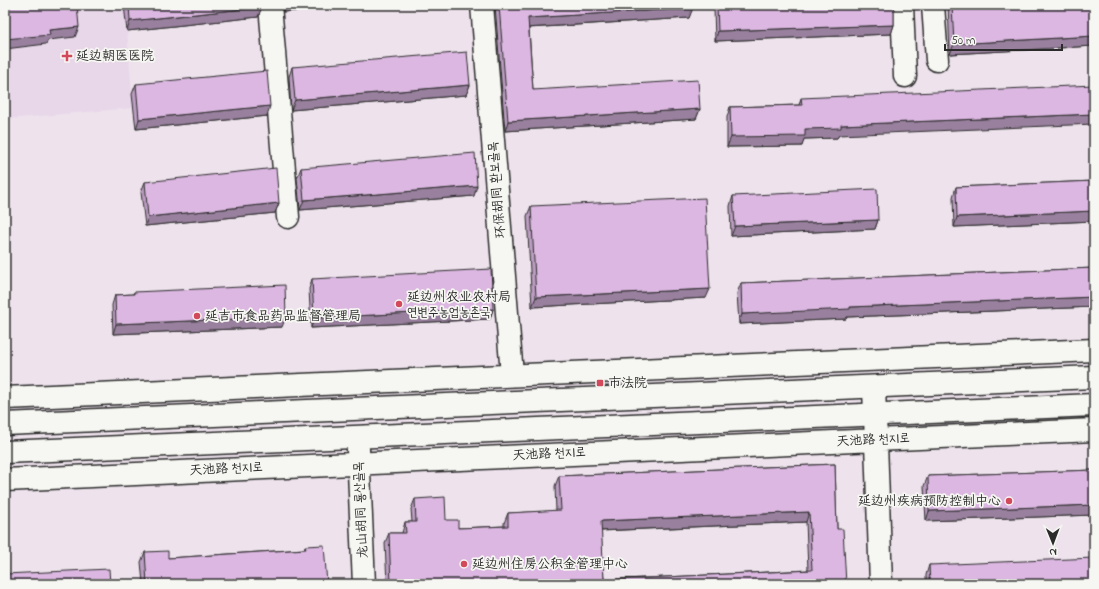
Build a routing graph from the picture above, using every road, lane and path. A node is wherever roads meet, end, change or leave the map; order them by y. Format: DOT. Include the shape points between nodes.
graph roads {
  1 [pos="270,5"];
  2 [pos="482,5"];
  3 [pos="902,5"];
  4 [pos="934,5"];
  5 [pos="937,60"];
  6 [pos="905,76"];
  7 [pos="288,217"];
  8 [pos="1094,350"];
  9 [pos="512,376"];
  10 [pos="1094,377"];
  11 [pos="874,387"];
  12 [pos="5,398"];
  13 [pos="1094,406"];
  14 [pos="875,415"];
  15 [pos="5,424"];
  16 [pos="1094,430"];
  17 [pos="357,437"];
  18 [pos="876,440"];
  19 [pos="5,452"];
  20 [pos="359,463"];
  21 [pos="5,480"];
  22 [pos="364,584"];
  23 [pos="881,584"];
  1 -- 7 [label="street"];
  2 -- 9 [label="street, 环保胡同 환보골목"];
  3 -- 6 [label="street"];
  4 -- 5 [label="street"];
  8 -- 9 [label="street"];
  9 -- 12 [label="street"];
  10 -- 11 [label="street"];
  11 -- 14 [label="street"];
  11 -- 15 [label="street"];
  13 -- 14 [label="street, 天池路 천지로"];
  14 -- 17 [label="street, 天池路 천지로"];
  14 -- 18 [label="street"];
  16 -- 18 [label="street, 天池路 천지로"];
  17 -- 19 [label="street, 天池路 천지로"];
  17 -- 20 [label="street, 龙山胡同 룡산골목"];
  18 -- 20 [label="street, 天池路 천지로"];
  18 -- 23 [label="street"];
  20 -- 21 [label="street, 天池路 천지로"];
  20 -- 22 [label="street, 龙山胡同 룡산골목"];
}
